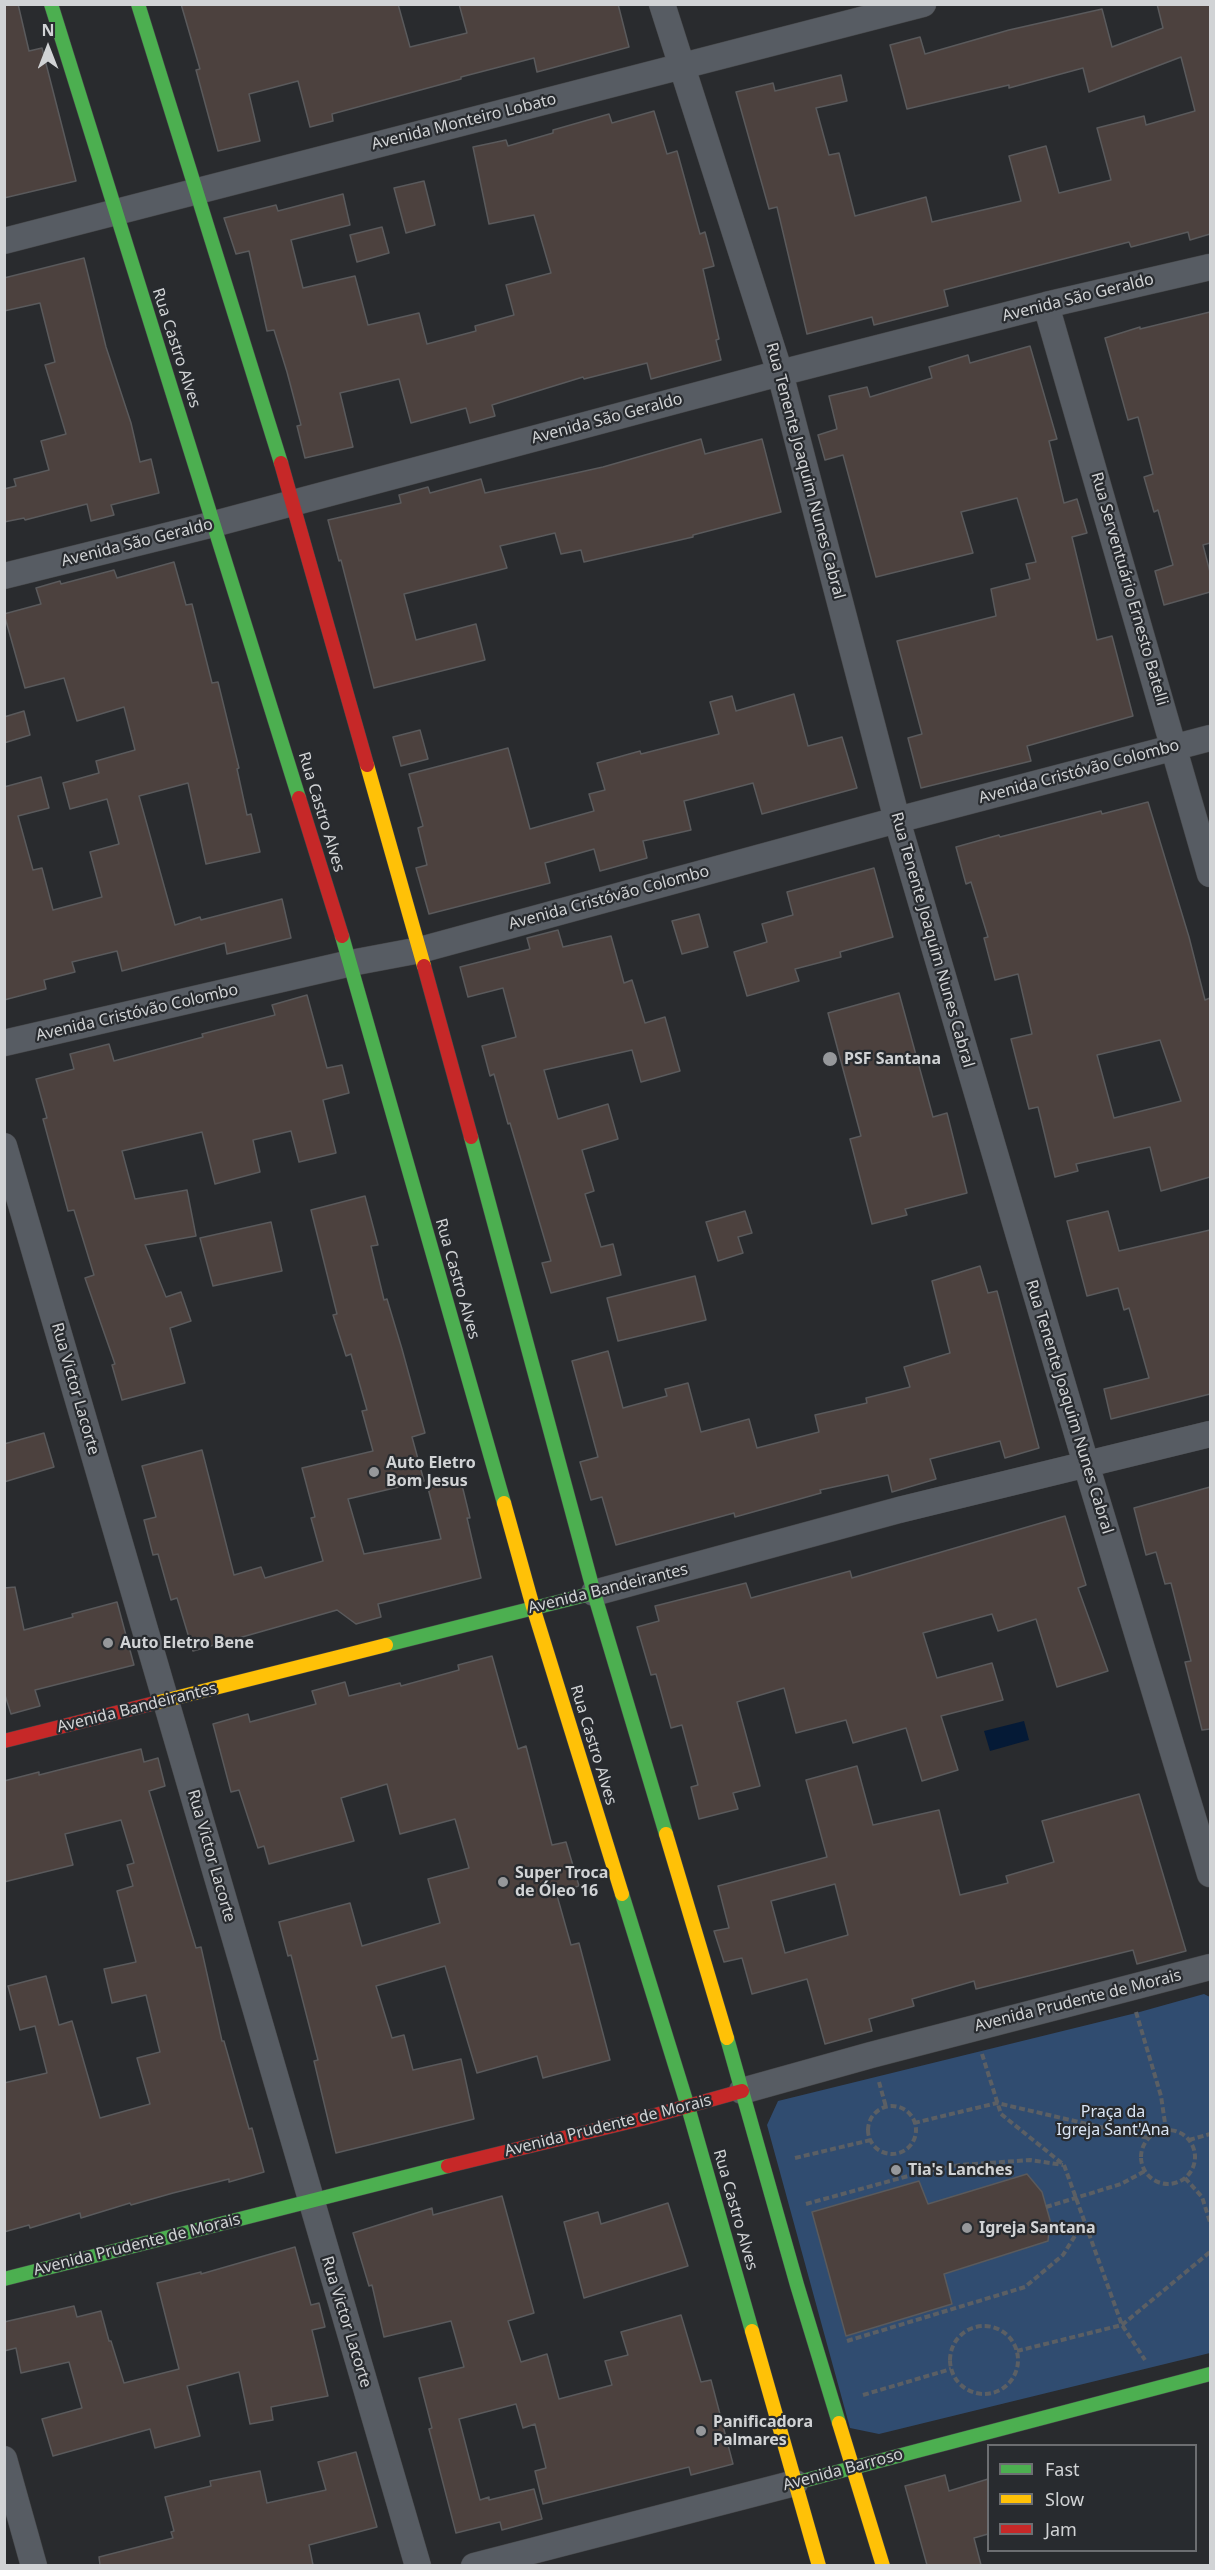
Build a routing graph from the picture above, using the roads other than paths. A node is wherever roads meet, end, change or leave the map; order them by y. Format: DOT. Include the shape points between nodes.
graph roads {
  1 [pos="51,4"];
  2 [pos="138,4"];
  3 [pos="662,4"];
  4 [pos="923,4"];
  5 [pos="680,67"];
  6 [pos="196,190"];
  7 [pos="116,214"];
  8 [pos="4,241"];
  9 [pos="1210,267"];
  10 [pos="1046,305"];
  11 [pos="780,373"];
  12 [pos="293,502"];
  13 [pos="214,524"];
  14 [pos="4,576"];
  15 [pos="1210,738"];
  16 [pos="1174,747"];
  17 [pos="897,820"];
  18 [pos="1210,874"];
  19 [pos="420,950"];
  20 [pos="351,963"];
  21 [pos="4,1044"];
  22 [pos="4,1146"];
  23 [pos="1210,1434"];
  24 [pos="1086,1464"];
  25 [pos="594,1593"];
  26 [pos="533,1608"];
  27 [pos="166,1701"];
  28 [pos="4,1741"];
  29 [pos="1210,1874"];
  30 [pos="1210,1967"];
  31 [pos="742,2091"];
  32 [pos="688,2107"];
  33 [pos="310,2200"];
  34 [pos="4,2279"];
  35 [pos="1210,2374"];
  36 [pos="4,2459"];
  37 [pos="853,2467"];
  38 [pos="795,2483"];
  39 [pos="34,2565"];
  40 [pos="418,2565"];
  41 [pos="474,2565"];
  42 [pos="819,2565"];
  43 [pos="883,2565"];
  1 -- 7 [label="main road, Rua Castro Alves"];
  2 -- 6 [label="main road"];
  3 -- 5 [label="street, Rua Tenente Joaquim Nunes Cabral"];
  4 -- 5 [label="street, Avenida Monteiro Lobato"];
  5 -- 6 [label="street, Avenida Monteiro Lobato"];
  5 -- 11 [label="street, Rua Tenente Joaquim Nunes Cabral"];
  6 -- 7 [label="street, Avenida Monteiro Lobato"];
  6 -- 12 [label="main road"];
  7 -- 8 [label="street, Avenida Monteiro Lobato"];
  7 -- 13 [label="main road, Rua Castro Alves"];
  9 -- 10 [label="street, Avenida São Geraldo"];
  10 -- 11 [label="street, Avenida São Geraldo"];
  10 -- 16 [label="street, Rua Serventuário Ernesto Batelli"];
  11 -- 12 [label="street, Avenida São Geraldo"];
  11 -- 17 [label="street, Rua Tenente Joaquim Nunes Cabral"];
  12 -- 13 [label="street, Avenida São Geraldo"];
  12 -- 19 [label="main road"];
  13 -- 14 [label="street, Avenida São Geraldo"];
  13 -- 20 [label="main road, Rua Castro Alves"];
  15 -- 16 [label="street, Avenida Cristóvão Colombo"];
  16 -- 17 [label="street, Avenida Cristóvão Colombo"];
  16 -- 18 [label="street, Rua Serventuário Ernesto Batelli"];
  17 -- 19 [label="street, Avenida Cristóvão Colombo"];
  17 -- 24 [label="street, Rua Tenente Joaquim Nunes Cabral"];
  19 -- 20 [label="street, Avenida Cristóvão Colombo"];
  19 -- 25 [label="main road"];
  20 -- 21 [label="street, Avenida Cristóvão Colombo"];
  20 -- 26 [label="main road, Rua Castro Alves"];
  22 -- 27 [label="street, Rua Victor Lacorte"];
  23 -- 24 [label="street, Avenida Bandeirantes"];
  24 -- 25 [label="street, Avenida Bandeirantes"];
  24 -- 29 [label="street, Rua Tenente Joaquim Nunes Cabral"];
  25 -- 26 [label="main road, Avenida Bandeirantes"];
  25 -- 31 [label="main road"];
  26 -- 27 [label="main road, Avenida Bandeirantes"];
  26 -- 32 [label="main road, Rua Castro Alves"];
  27 -- 28 [label="main road, Avenida Bandeirantes"];
  27 -- 33 [label="street, Rua Victor Lacorte"];
  30 -- 31 [label="street, Avenida Prudente de Morais"];
  31 -- 32 [label="main road, Avenida Prudente de Morais"];
  31 -- 37 [label="main road"];
  32 -- 33 [label="main road, Avenida Prudente de Morais"];
  32 -- 38 [label="main road, Rua Castro Alves"];
  33 -- 34 [label="main road, Avenida Prudente de Morais"];
  33 -- 40 [label="street, Rua Victor Lacorte"];
  35 -- 37 [label="main road, Avenida Barroso"];
  36 -- 39 [label="street"];
  37 -- 38 [label="main road, Avenida Barroso"];
  37 -- 43 [label="main road"];
  38 -- 41 [label="street, Avenida Barroso"];
  38 -- 42 [label="main road, Rua Castro Alves"];
}
